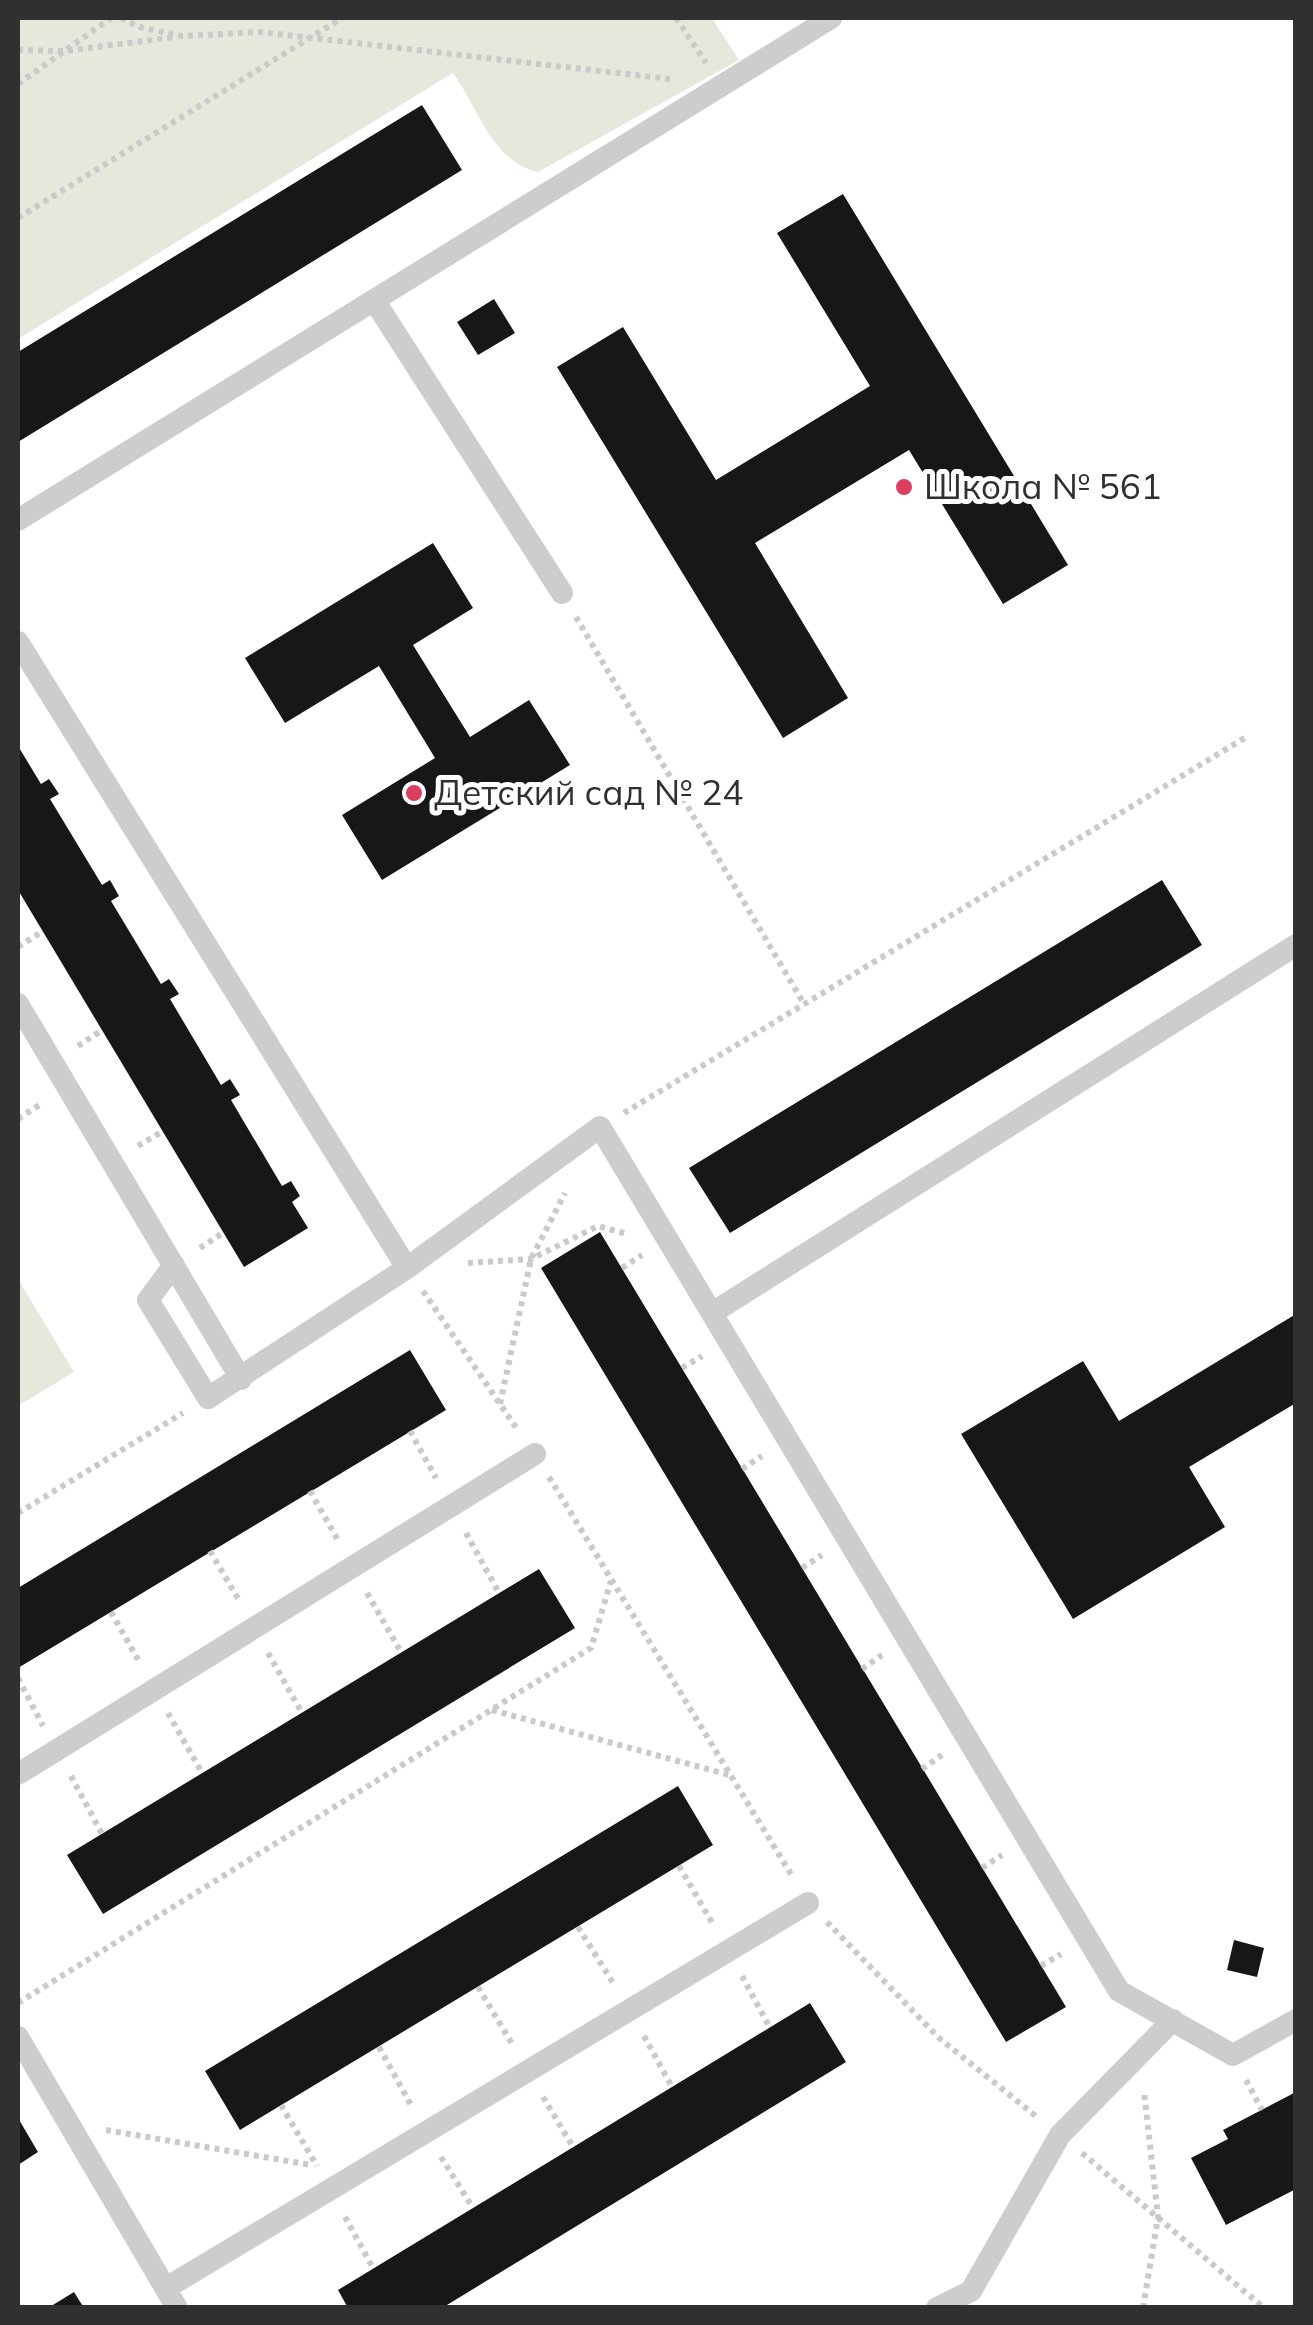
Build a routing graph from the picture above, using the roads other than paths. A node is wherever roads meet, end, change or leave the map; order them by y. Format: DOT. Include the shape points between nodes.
graph roads {
  1 [pos="831,18"];
  2 [pos="374,300"];
  3 [pos="18,520"];
  4 [pos="562,593"];
  5 [pos="18,642"];
  6 [pos="1296,945"];
  7 [pos="18,1004"];
  8 [pos="174,1265"];
  9 [pos="407,1268"];
  10 [pos="712,1313"];
  11 [pos="241,1379"];
  12 [pos="535,1454"];
  13 [pos="18,1774"];
  14 [pos="808,1903"];
  15 [pos="1174,2020"];
  16 [pos="1296,2020"];
  17 [pos="18,2037"];
  18 [pos="172,2298"];
  19 [pos="937,2308"];
  1 -- 2 [label="lane"];
  2 -- 3 [label="lane"];
  2 -- 4 [label="lane"];
  5 -- 9 [label="lane"];
  6 -- 10 [label="lane"];
  7 -- 8 [label="lane"];
  8 -- 11 [label="lane"];
  8 -- 11 [label="lane" via="148,1300 208,1398"];
  9 -- 10 [label="lane" via="600,1127"];
  9 -- 11 [label="lane"];
  10 -- 15 [label="lane" via="1119,1991"];
  12 -- 13 [label="lane"];
  14 -- 18 [label="lane" via="330,2189"];
  15 -- 16 [label="lane" via="1233,2054"];
  15 -- 19 [label="lane" via="1060,2136 971,2290"];
  17 -- 18 [label="lane"];
}
